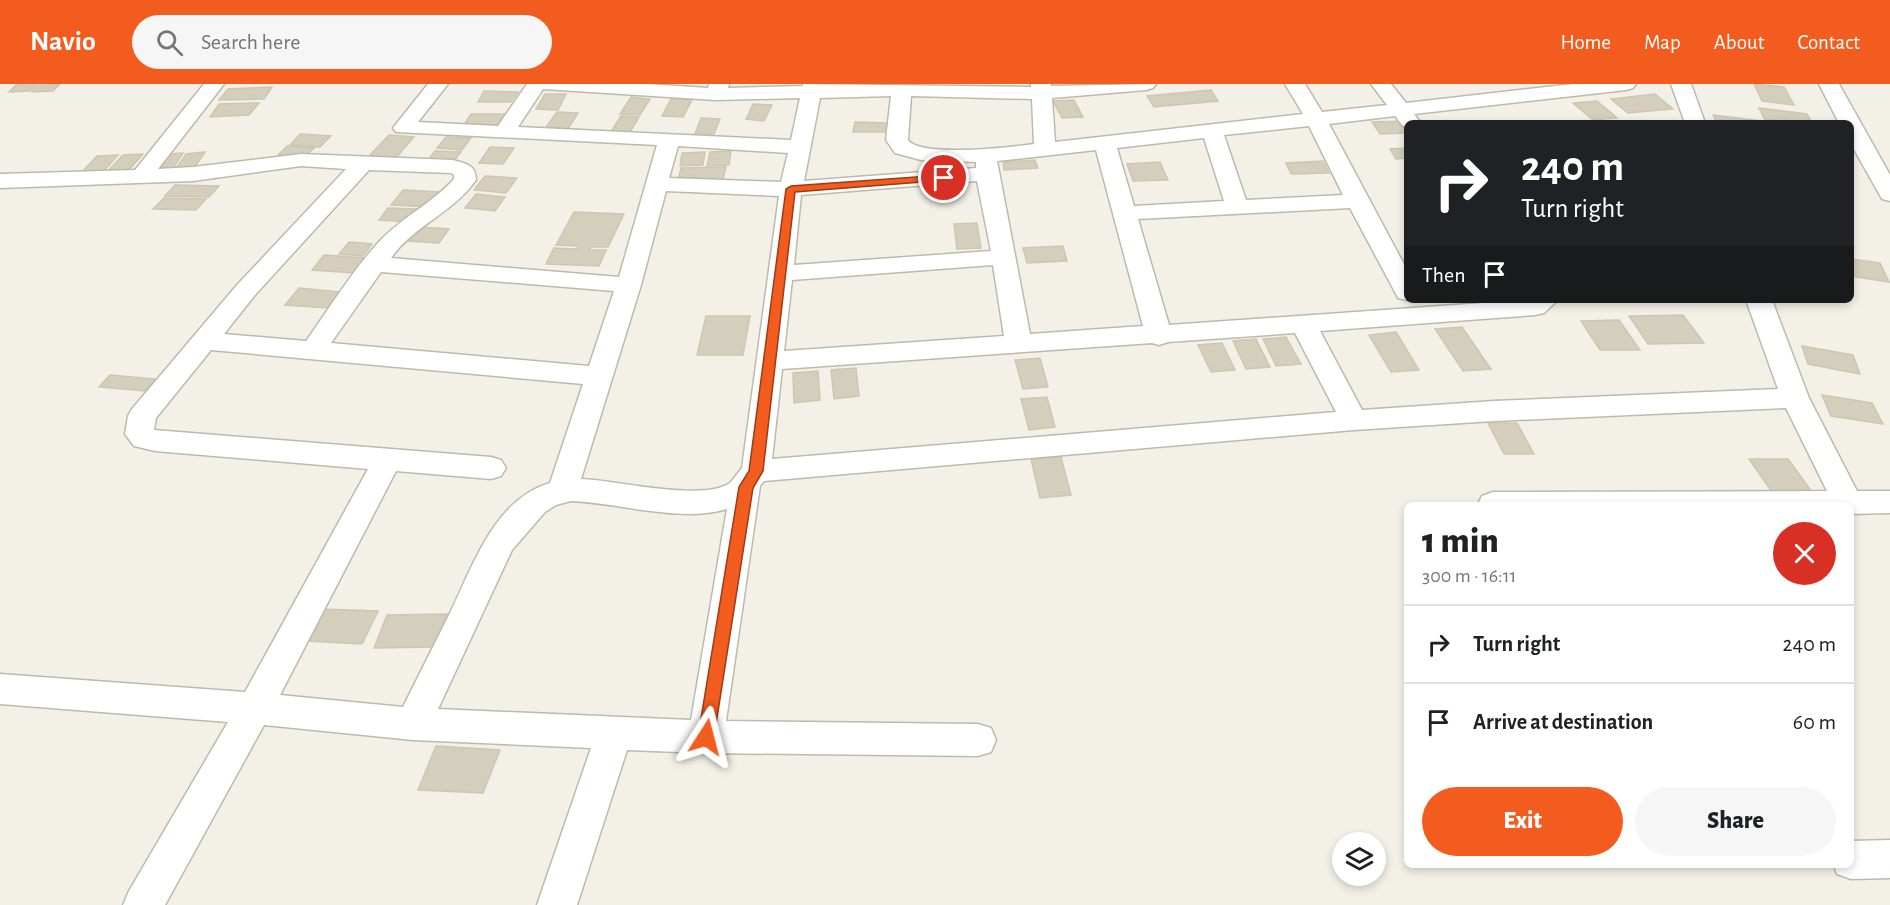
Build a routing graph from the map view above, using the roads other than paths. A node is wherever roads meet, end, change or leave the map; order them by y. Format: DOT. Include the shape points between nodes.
graph roads {
  1 [pos="214,84"];
  2 [pos="438,84"];
  3 [pos="537,84"];
  4 [pos="546,84"];
  5 [pos="1146,84"];
  6 [pos="1294,84"];
  7 [pos="1381,84"];
  8 [pos="1626,84"];
  9 [pos="1681,84"];
  10 [pos="1829,84"];
  11 [pos="901,87"];
  12 [pos="811,88"];
  13 [pos="718,89"];
  14 [pos="1042,89"];
  15 [pos="1487,91"];
  16 [pos="1406,116"];
  17 [pos="1317,120"];
  18 [pos="1694,120"];
  19 [pos="1847,120"];
  20 [pos="505,131"];
  21 [pos="1212,131"];
  22 [pos="1854,132"];
  23 [pos="669,139"];
  24 [pos="1104,141"];
  25 [pos="799,147"];
  26 [pos="1045,148"];
  27 [pos="364,162"];
  28 [pos="987,165"];
  29 [pos="141,176"];
  30 [pos="2,182"];
  31 [pos="658,184"];
  32 [pos="791,189"];
  33 [pos="1890,194"];
  34 [pos="1357,201"];
  35 [pos="1237,207"];
  36 [pos="1123,213"];
  37 [pos="1004,257"];
  38 [pos="376,264"];
  39 [pos="781,273"];
  40 [pos="629,285"];
  41 [pos="1404,287"];
  42 [pos="1541,303"];
  43 [pos="1760,303"];
  44 [pos="1415,308"];
  45 [pos="1304,324"];
  46 [pos="1159,336"];
  47 [pos="204,341"];
  48 [pos="1017,343"];
  49 [pos="314,350"];
  50 [pos="770,361"];
  51 [pos="600,376"];
  52 [pos="1795,398"];
  53 [pos="1354,420"];
  54 [pos="387,460"];
  55 [pos="491,468"];
  56 [pos="751,479"];
  57 [pos="562,491"];
  58 [pos="1848,502"];
  59 [pos="1890,502"];
  60 [pos="0,689"];
  61 [pos="255,708"];
  62 [pos="413,724"];
  63 [pos="614,733"];
  64 [pos="706,737"];
  65 [pos="978,740"];
  66 [pos="1890,859"];
  67 [pos="1854,860"];
  68 [pos="143,905"];
  69 [pos="557,905"];
  1 -- 29 [label="street"];
  2 -- 20 [label="street" via="403,128"];
  3 -- 20 [label="street"];
  4 -- 13 [label="street"];
  5 -- 14 [label="street"];
  6 -- 17 [label="street"];
  7 -- 16 [label="street"];
  8 -- 15 [label="street"];
  9 -- 18 [label="street"];
  10 -- 19 [label="street"];
  11 -- 12 [label="street"];
  11 -- 14 [label="street"];
  11 -- 28 [label="street" via="897,140 903,148"];
  12 -- 13 [label="street"];
  12 -- 25 [label="street"];
  14 -- 26 [label="street"];
  15 -- 16 [label="street"];
  16 -- 17 [label="street"];
  17 -- 21 [label="street"];
  17 -- 34 [label="street"];
  20 -- 23 [label="street"];
  21 -- 24 [label="street"];
  21 -- 35 [label="street"];
  22 -- 33 [label="street"];
  23 -- 25 [label="street"];
  23 -- 31 [label="street"];
  24 -- 26 [label="street"];
  24 -- 36 [label="street"];
  25 -- 32 [label="street"];
  26 -- 28 [label="street"];
  27 -- 29 [label="street" via="284,161 193,174"];
  27 -- 38 [label="street" via="453,167 467,174 445,202 394,239"];
  27 -- 47 [label="street"];
  28 -- 32 [label="street"];
  28 -- 37 [label="street"];
  29 -- 30 [label="street"];
  31 -- 32 [label="street"];
  31 -- 40 [label="street"];
  32 -- 39 [label="street"];
  34 -- 35 [label="street"];
  34 -- 41 [label="street"];
  35 -- 36 [label="street"];
  36 -- 46 [label="street"];
  37 -- 39 [label="street"];
  37 -- 48 [label="street"];
  38 -- 40 [label="street"];
  38 -- 49 [label="street"];
  39 -- 50 [label="street"];
  40 -- 51 [label="street"];
  42 -- 44 [label="street" via="1527,309"];
  43 -- 52 [label="street"];
  44 -- 45 [label="street"];
  45 -- 46 [label="street"];
  45 -- 53 [label="street"];
  46 -- 48 [label="street"];
  47 -- 49 [label="street"];
  47 -- 54 [label="street" via="142,416 139,434 144,439"];
  48 -- 50 [label="street"];
  49 -- 51 [label="street"];
  50 -- 56 [label="street"];
  51 -- 57 [label="street"];
  52 -- 53 [label="street"];
  52 -- 58 [label="street"];
  53 -- 56 [label="street"];
  54 -- 55 [label="street"];
  54 -- 61 [label="street"];
  56 -- 57 [label="street" via="728,496 696,501"];
  56 -- 64 [label="street"];
  57 -- 62 [label="street" via="532,506 500,543"];
  58 -- 59 [label="street"];
  60 -- 61 [label="street"];
  61 -- 62 [label="street"];
  61 -- 68 [label="street"];
  62 -- 63 [label="street"];
  63 -- 64 [label="street"];
  63 -- 69 [label="street"];
  64 -- 65 [label="street"];
  66 -- 67 [label="street"];
}
